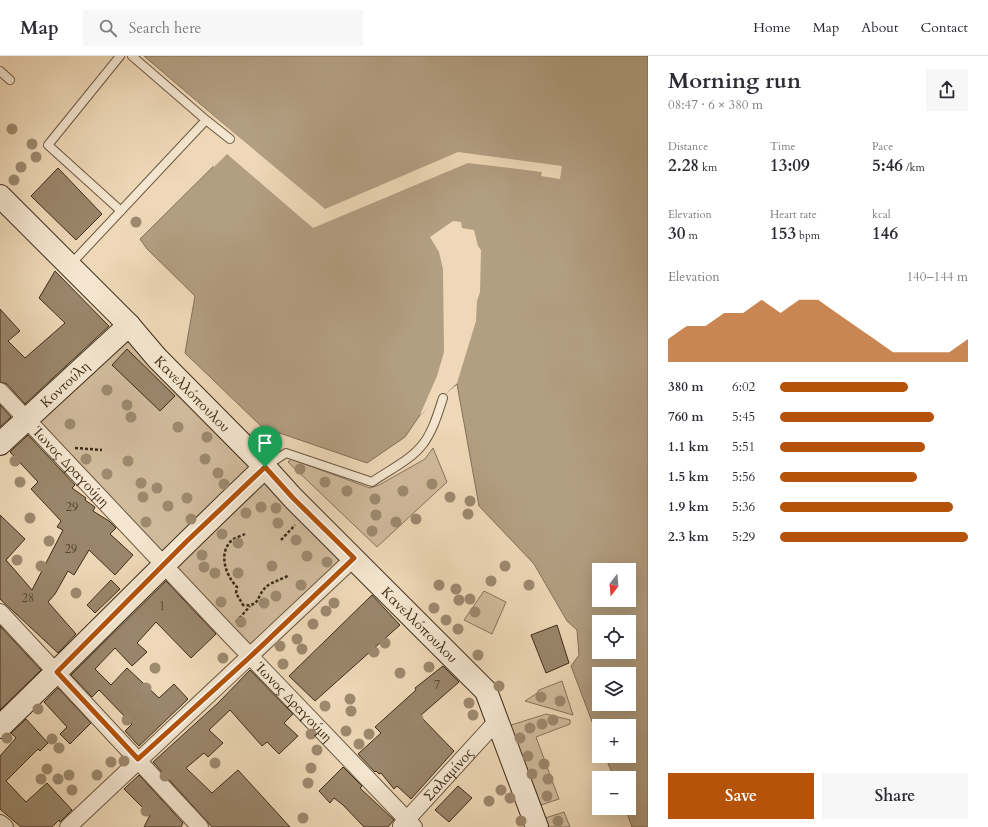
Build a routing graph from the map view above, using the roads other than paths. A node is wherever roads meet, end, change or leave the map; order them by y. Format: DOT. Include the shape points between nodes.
graph roads {
  1 [pos="120,56"];
  2 [pos="132,56"];
  3 [pos="0,70"];
  4 [pos="10,80"];
  5 [pos="206,120"];
  6 [pos="230,139"];
  7 [pos="0,196"];
  8 [pos="121,211"];
  9 [pos="69,266"];
  10 [pos="129,325"];
  11 [pos="0,390"];
  12 [pos="443,398"];
  13 [pos="27,419"];
  14 [pos="0,444"];
  15 [pos="265,467"];
  16 [pos="354,558"];
  17 [pos="165,564"];
  18 [pos="0,612"];
  19 [pos="250,657"];
  20 [pos="57,672"];
  21 [pos="497,721"];
  22 [pos="0,727"];
  23 [pos="138,759"];
  24 [pos="0,823"];
  25 [pos="407,824"];
  26 [pos="5,827"];
  27 [pos="68,827"];
  28 [pos="200,827"];
  29 [pos="536,827"];
  1 -- 8 [label="lane" via="48,146"];
  2 -- 5 [label="lane"];
  3 -- 4 [label="lane"];
  5 -- 6 [label="lane"];
  5 -- 8 [label="lane"];
  7 -- 9 [label="main road, Κανελλόπουλου"];
  8 -- 9 [label="lane"];
  9 -- 10 [label="main road, Κανελλόπουλου"];
  10 -- 13 [label="main road, Κοντούλη"];
  10 -- 15 [label="main road, Κανελλόπουλου" via="157,358"];
  11 -- 13 [label="street, Ίωνος Δραγούμη"];
  12 -- 15 [label="lane" via="423,444 415,453 372,482 286,453"];
  13 -- 14 [label="main road, Κοντούλη"];
  13 -- 17 [label="street, Ίωνος Δραγούμη"];
  15 -- 16 [label="main road, Κανελλόπουλου"];
  15 -- 17 [label="main road"];
  16 -- 19 [label="street"];
  16 -- 21 [label="main road, Κανελλόπουλου" via="486,691"];
  17 -- 19 [label="street, Ίωνος Δραγούμη"];
  17 -- 20 [label="main road"];
  18 -- 20 [label="street"];
  19 -- 23 [label="street"];
  19 -- 25 [label="street, Ίωνος Δραγούμη"];
  20 -- 22 [label="main road"];
  20 -- 23 [label="street"];
  21 -- 25 [label="street, Σαλαμίνος"];
  21 -- 29 [label="main road, Κανελλόπουλου"];
  23 -- 27 [label="street"];
  23 -- 28 [label="street"];
  24 -- 26 [label="street"];
}
